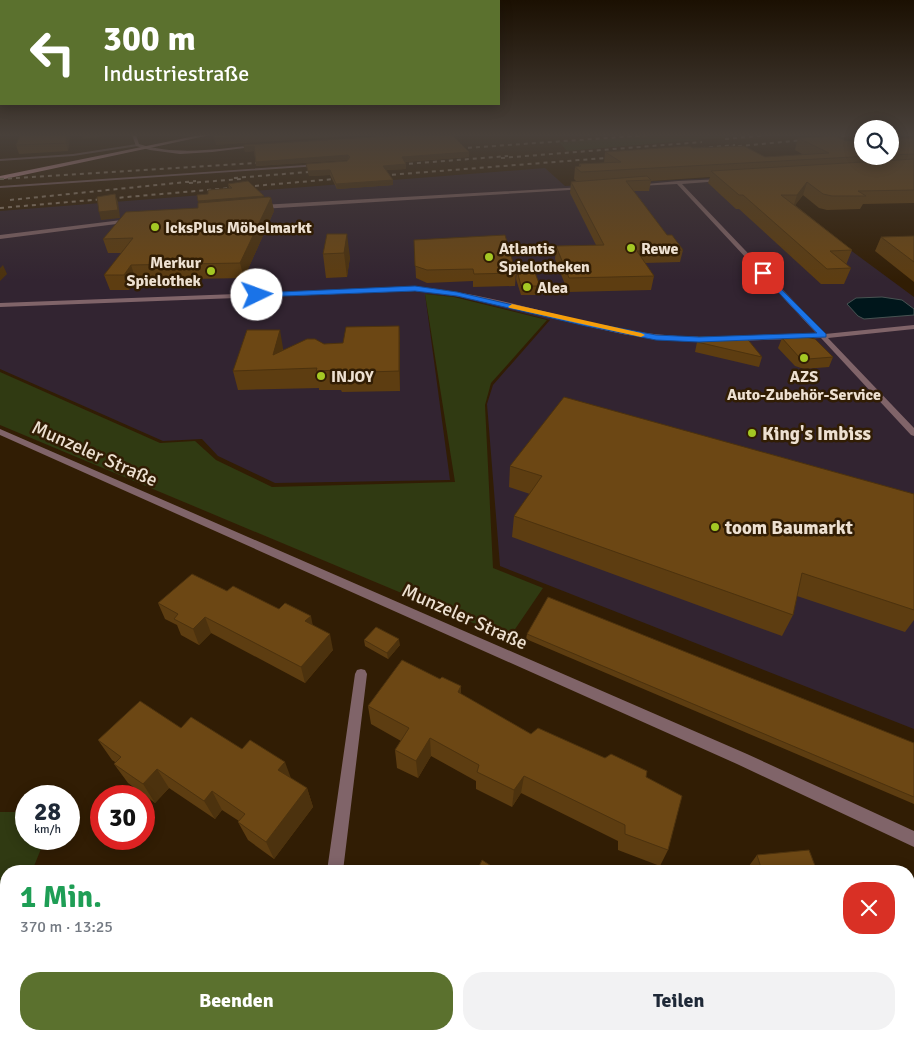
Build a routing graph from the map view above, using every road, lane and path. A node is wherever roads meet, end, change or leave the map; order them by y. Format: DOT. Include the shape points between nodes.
graph roads {
  1 [pos="49,184"];
  2 [pos="656,184"];
  3 [pos="679,184"];
  4 [pos="634,185"];
  5 [pos="0,187"];
  6 [pos="594,188"];
  7 [pos="251,208"];
  8 [pos="141,219"];
  9 [pos="0,237"];
  10 [pos="0,305"];
  11 [pos="914,326"];
  12 [pos="824,336"];
  13 [pos="719,339"];
  14 [pos="729,339"];
  15 [pos="0,432"];
  16 [pos="914,434"];
  17 [pos="361,674"];
  18 [pos="914,839"];
  19 [pos="336,865"];
  1 -- 5 [label="street"];
  2 -- 4 [label="street"];
  3 -- 12 [label="street"];
  6 -- 7 [label="street"];
  8 -- 9 [label="street"];
  10 -- 13 [label="street" via="415,289 457,294 656,338"];
  11 -- 12 [label="street"];
  12 -- 14 [label="street"];
  12 -- 16 [label="street"];
  15 -- 18 [label="street, Munzeler Straße" via="742,759"];
  17 -- 19 [label="street"];
}
